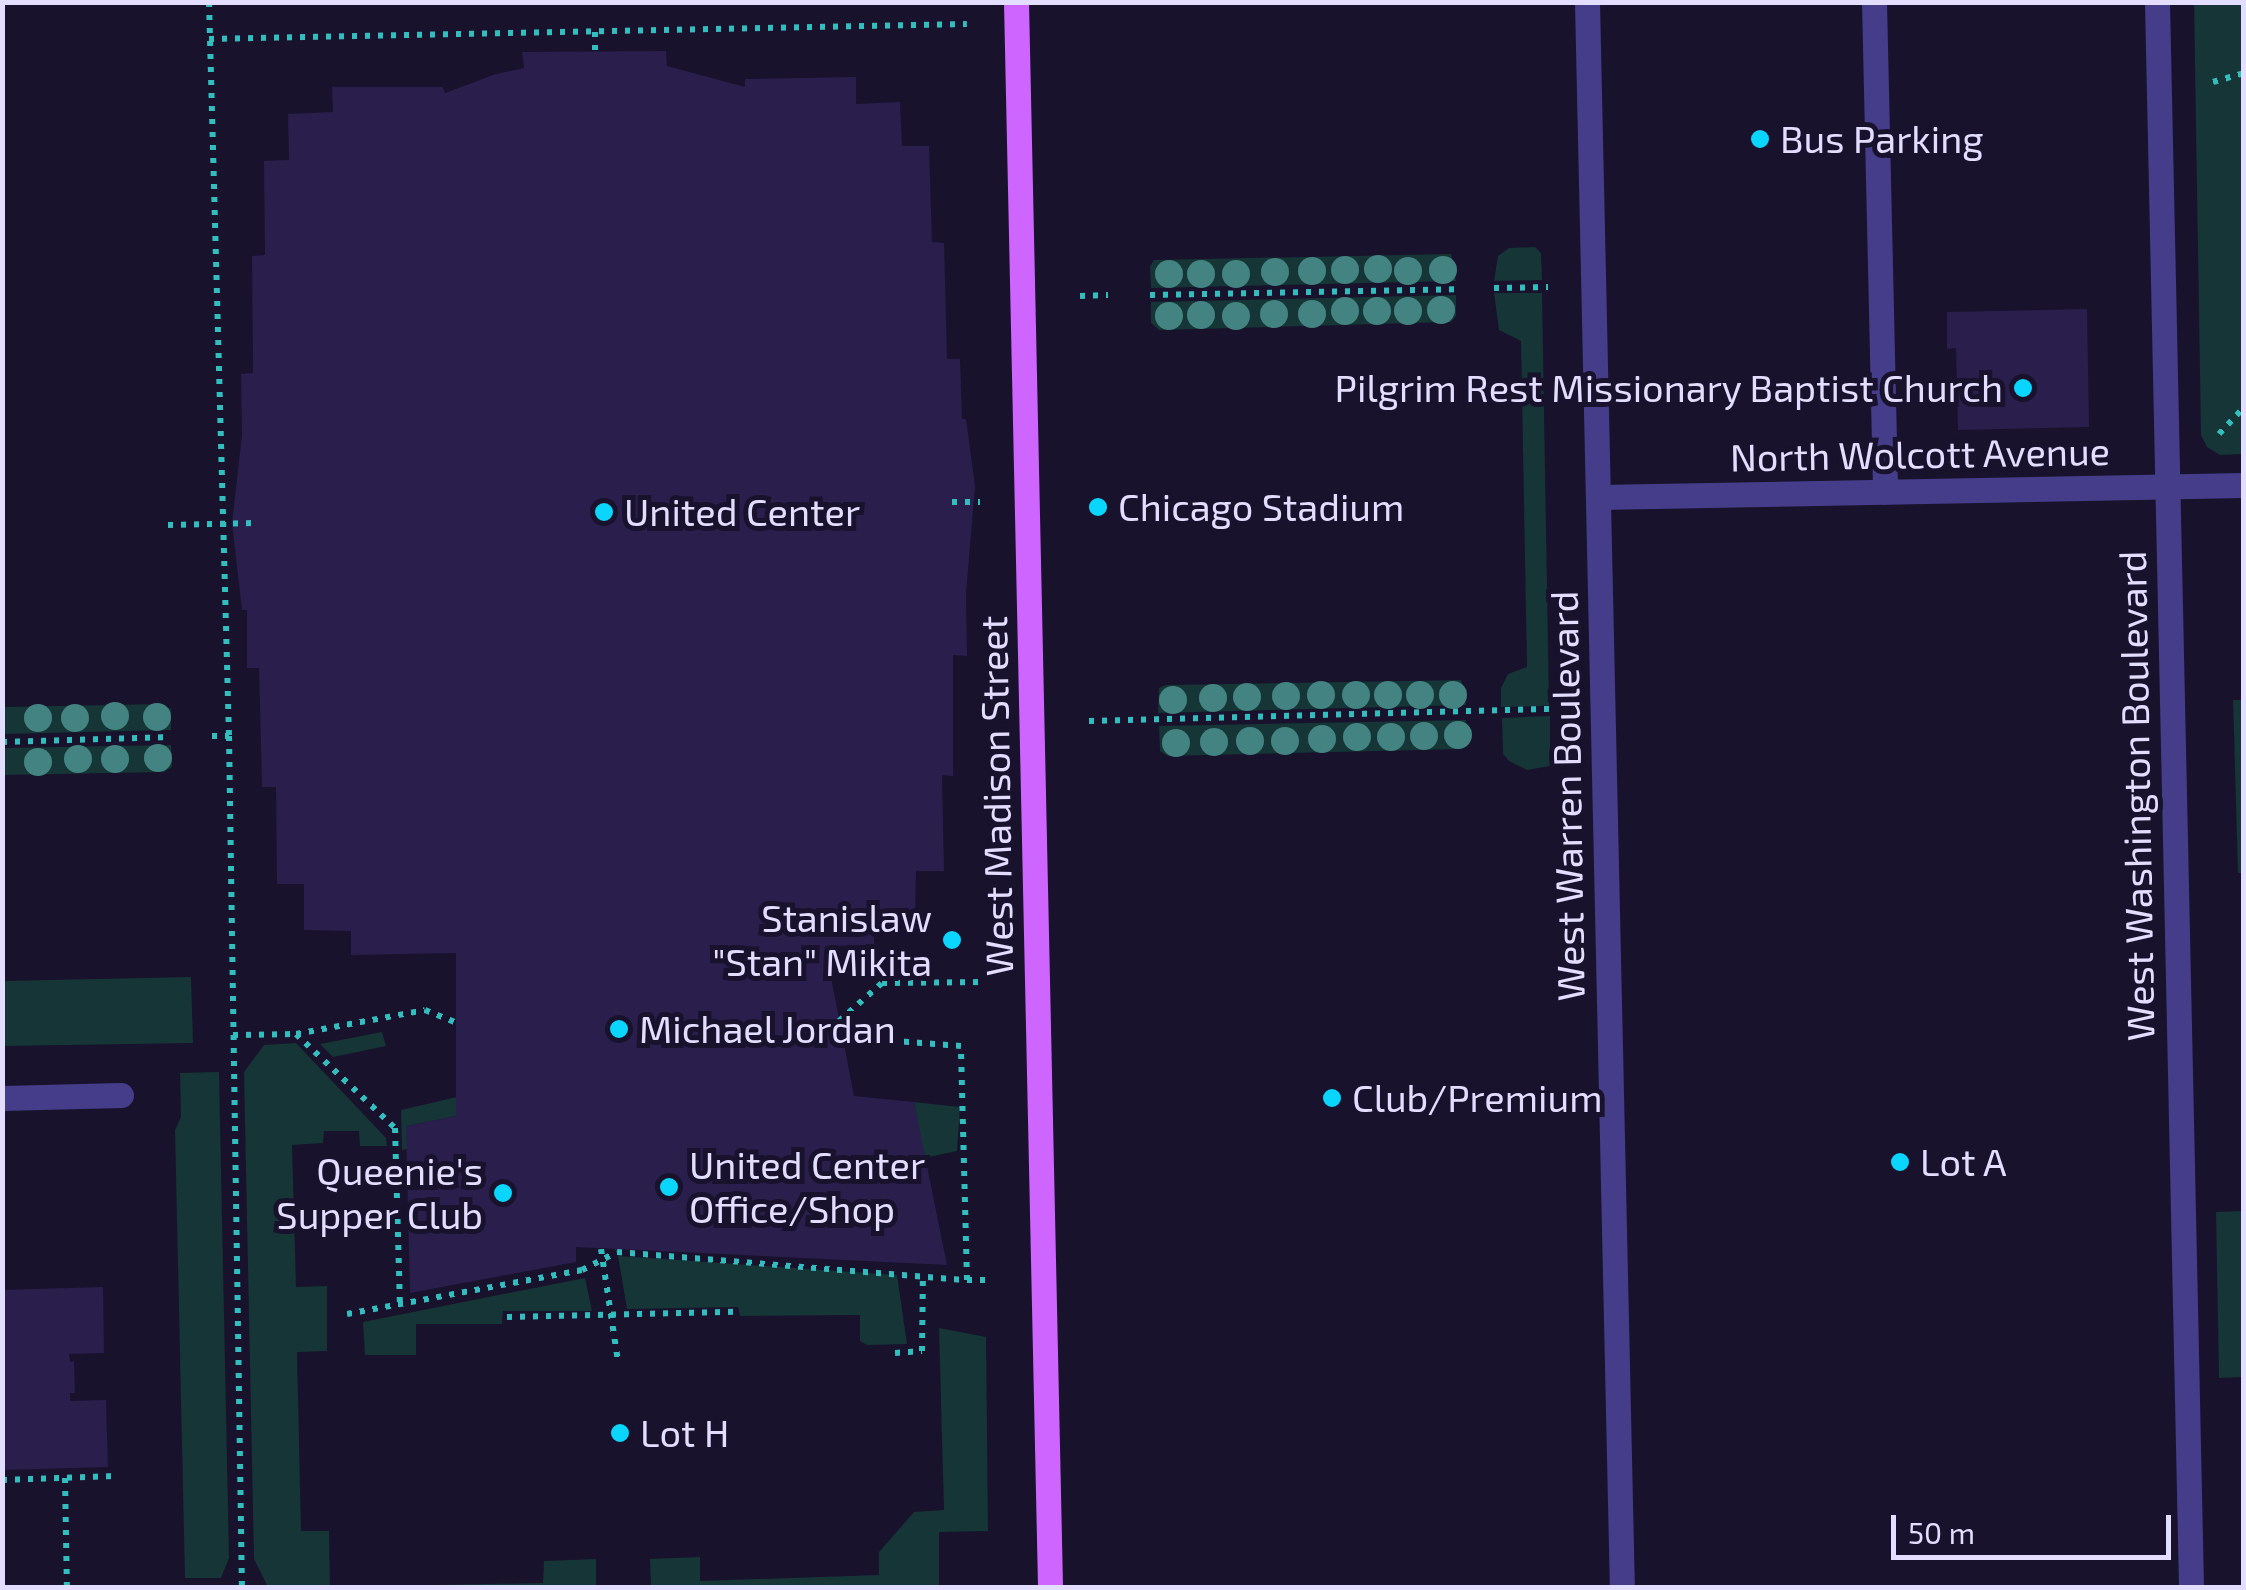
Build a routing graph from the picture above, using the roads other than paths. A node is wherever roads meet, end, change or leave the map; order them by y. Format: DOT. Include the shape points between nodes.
graph roads {
  1 [pos="1016,2"];
  2 [pos="1587,2"];
  3 [pos="1874,2"];
  4 [pos="2157,2"];
  5 [pos="2244,485"];
  6 [pos="2167,486"];
  7 [pos="1886,492"];
  8 [pos="1598,497"];
  9 [pos="121,1095"];
  10 [pos="2,1098"];
  11 [pos="1050,1588"];
  12 [pos="1622,1588"];
  13 [pos="2190,1588"];
  1 -- 11 [label="main road, West Madison Street"];
  2 -- 8 [label="street, West Warren Boulevard"];
  3 -- 7 [label="street"];
  4 -- 6 [label="street, West Washington Boulevard"];
  5 -- 6 [label="street, North Wolcott Avenue"];
  6 -- 7 [label="street, North Wolcott Avenue"];
  6 -- 13 [label="street, West Washington Boulevard"];
  7 -- 8 [label="street, North Wolcott Avenue"];
  8 -- 12 [label="street, West Warren Boulevard"];
  9 -- 10 [label="street"];
}
